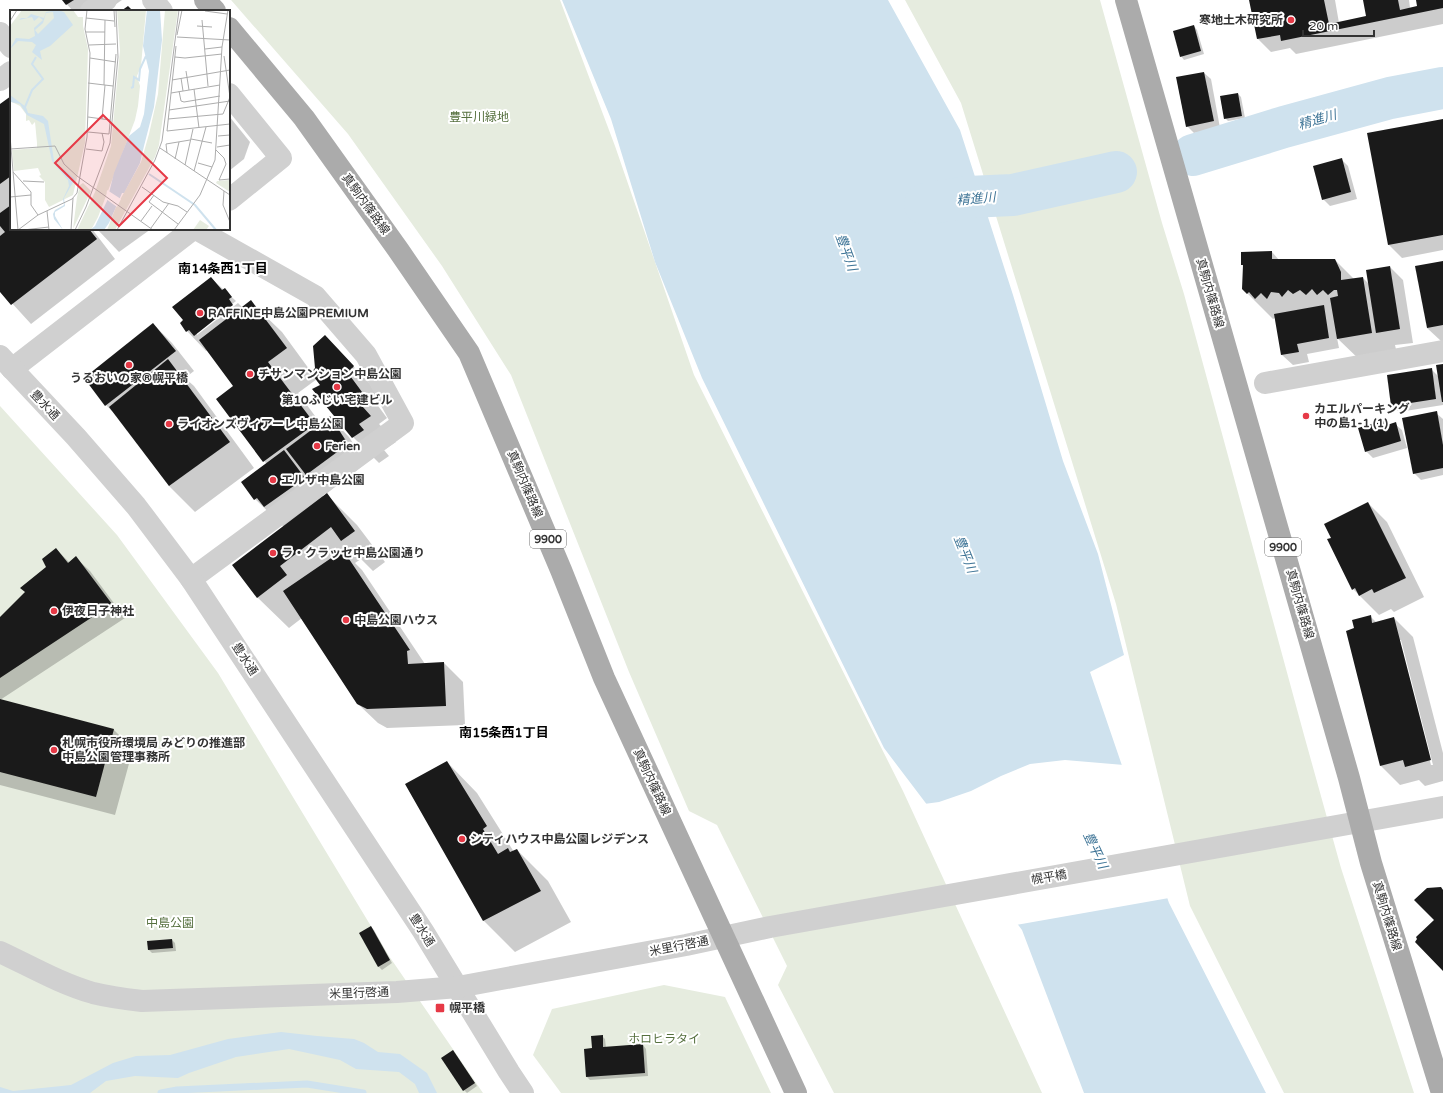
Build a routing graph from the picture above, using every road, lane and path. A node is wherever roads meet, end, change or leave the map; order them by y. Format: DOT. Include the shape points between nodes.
graph roads {
  1 [pos="106,0"];
  2 [pos="153,0"];
  3 [pos="205,0"];
  4 [pos="1126,0"];
  5 [pos="92,10"];
  6 [pos="161,10"];
  7 [pos="214,10"];
  8 [pos="230,29"];
  9 [pos="0,33"];
  10 [pos="10,46"];
  11 [pos="10,73"];
  12 [pos="0,80"];
  13 [pos="230,95"];
  14 [pos="230,199"];
  15 [pos="193,230"];
  16 [pos="196,230"];
  17 [pos="1443,351"];
  18 [pos="6,362"];
  19 [pos="1265,384"];
  20 [pos="192,579"];
  21 [pos="1443,806"];
  22 [pos="1360,821"];
  23 [pos="723,938"];
  24 [pos="0,952"];
  25 [pos="458,987"];
  26 [pos="523,1093"];
  27 [pos="796,1093"];
  28 [pos="1442,1093"];
  1 -- 5 [label="street"];
  2 -- 6 [label="street"];
  3 -- 7 [label="main road"];
  4 -- 22 [label="main road, 真駒内篠路線 / 9900"];
  8 -- 23 [label="main road, 真駒内篠路線 / 9900" via="304,118 469,352 604,678"];
  9 -- 10 [label="street"];
  11 -- 12 [label="street"];
  13 -- 14 [label="street" via="281,158"];
  15 -- 18 [label="street"];
  16 -- 20 [label="street" via="315,296 366,354 403,423"];
  17 -- 19 [label="street"];
  18 -- 20 [label="street, 豊水通" via="136,506"];
  20 -- 25 [label="street, 豊水通"];
  21 -- 22 [label="street, 幌平橋"];
  22 -- 23 [label="street, 幌平橋" via="770,927"];
  22 -- 28 [label="main road, 真駒内篠路線 / 9900" via="1370,863"];
  23 -- 25 [label="street, 米里行啓通"];
  23 -- 27 [label="main road, 真駒内篠路線 / 9900"];
  24 -- 25 [label="street, 米里行啓通" via="73,986 111,997 142,1001 397,992"];
  25 -- 26 [label="street, 豊水通"];
}
